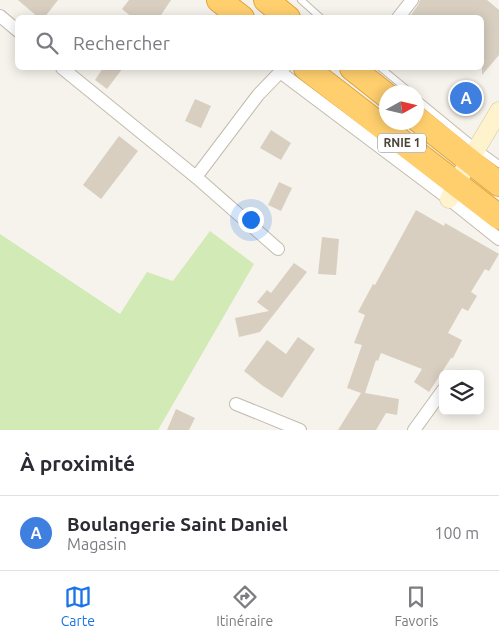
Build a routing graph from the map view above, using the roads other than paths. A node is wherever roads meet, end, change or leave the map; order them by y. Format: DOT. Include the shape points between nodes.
graph roads {
  1 [pos="219,0"];
  2 [pos="266,0"];
  3 [pos="301,0"];
  4 [pos="412,0"];
  5 [pos="238,15"];
  6 [pos="284,15"];
  7 [pos="318,15"];
  8 [pos="400,15"];
  9 [pos="0,16"];
  10 [pos="15,28"];
  11 [pos="64,70"];
  12 [pos="282,70"];
  13 [pos="308,70"];
  14 [pos="355,70"];
  15 [pos="383,70"];
  16 [pos="402,85"];
  17 [pos="379,89"];
  18 [pos="424,106"];
  19 [pos="499,111"];
  20 [pos="424,123"];
  21 [pos="473,154"];
  22 [pos="499,164"];
  23 [pos="196,177"];
  24 [pos="499,184"];
  25 [pos="453,191"];
  26 [pos="499,217"];
  27 [pos="499,240"];
  28 [pos="278,248"];
  29 [pos="439,396"];
  30 [pos="236,404"];
  31 [pos="300,430"];
  32 [pos="414,430"];
  1 -- 5 [label="highway"];
  2 -- 6 [label="highway"];
  3 -- 7 [label="lane"];
  4 -- 8 [label="street"];
  9 -- 10 [label="street"];
  11 -- 23 [label="street"];
  12 -- 23 [label="street" via="258,95"];
  12 -- 25 [label="street"];
  13 -- 25 [label="highway, RNIE 1"];
  14 -- 17 [label="highway"];
  15 -- 16 [label="lane"];
  18 -- 21 [label="lane"];
  19 -- 21 [label="main road"];
  20 -- 21 [label="highway, RNIE 1"];
  21 -- 22 [label="lane"];
  21 -- 24 [label="highway, RNIE 1"];
  21 -- 25 [label="main road"];
  23 -- 28 [label="street"];
  25 -- 26 [label="highway, RNIE 1"];
  25 -- 27 [label="street"];
  29 -- 32 [label="street"];
  30 -- 31 [label="street"];
}
